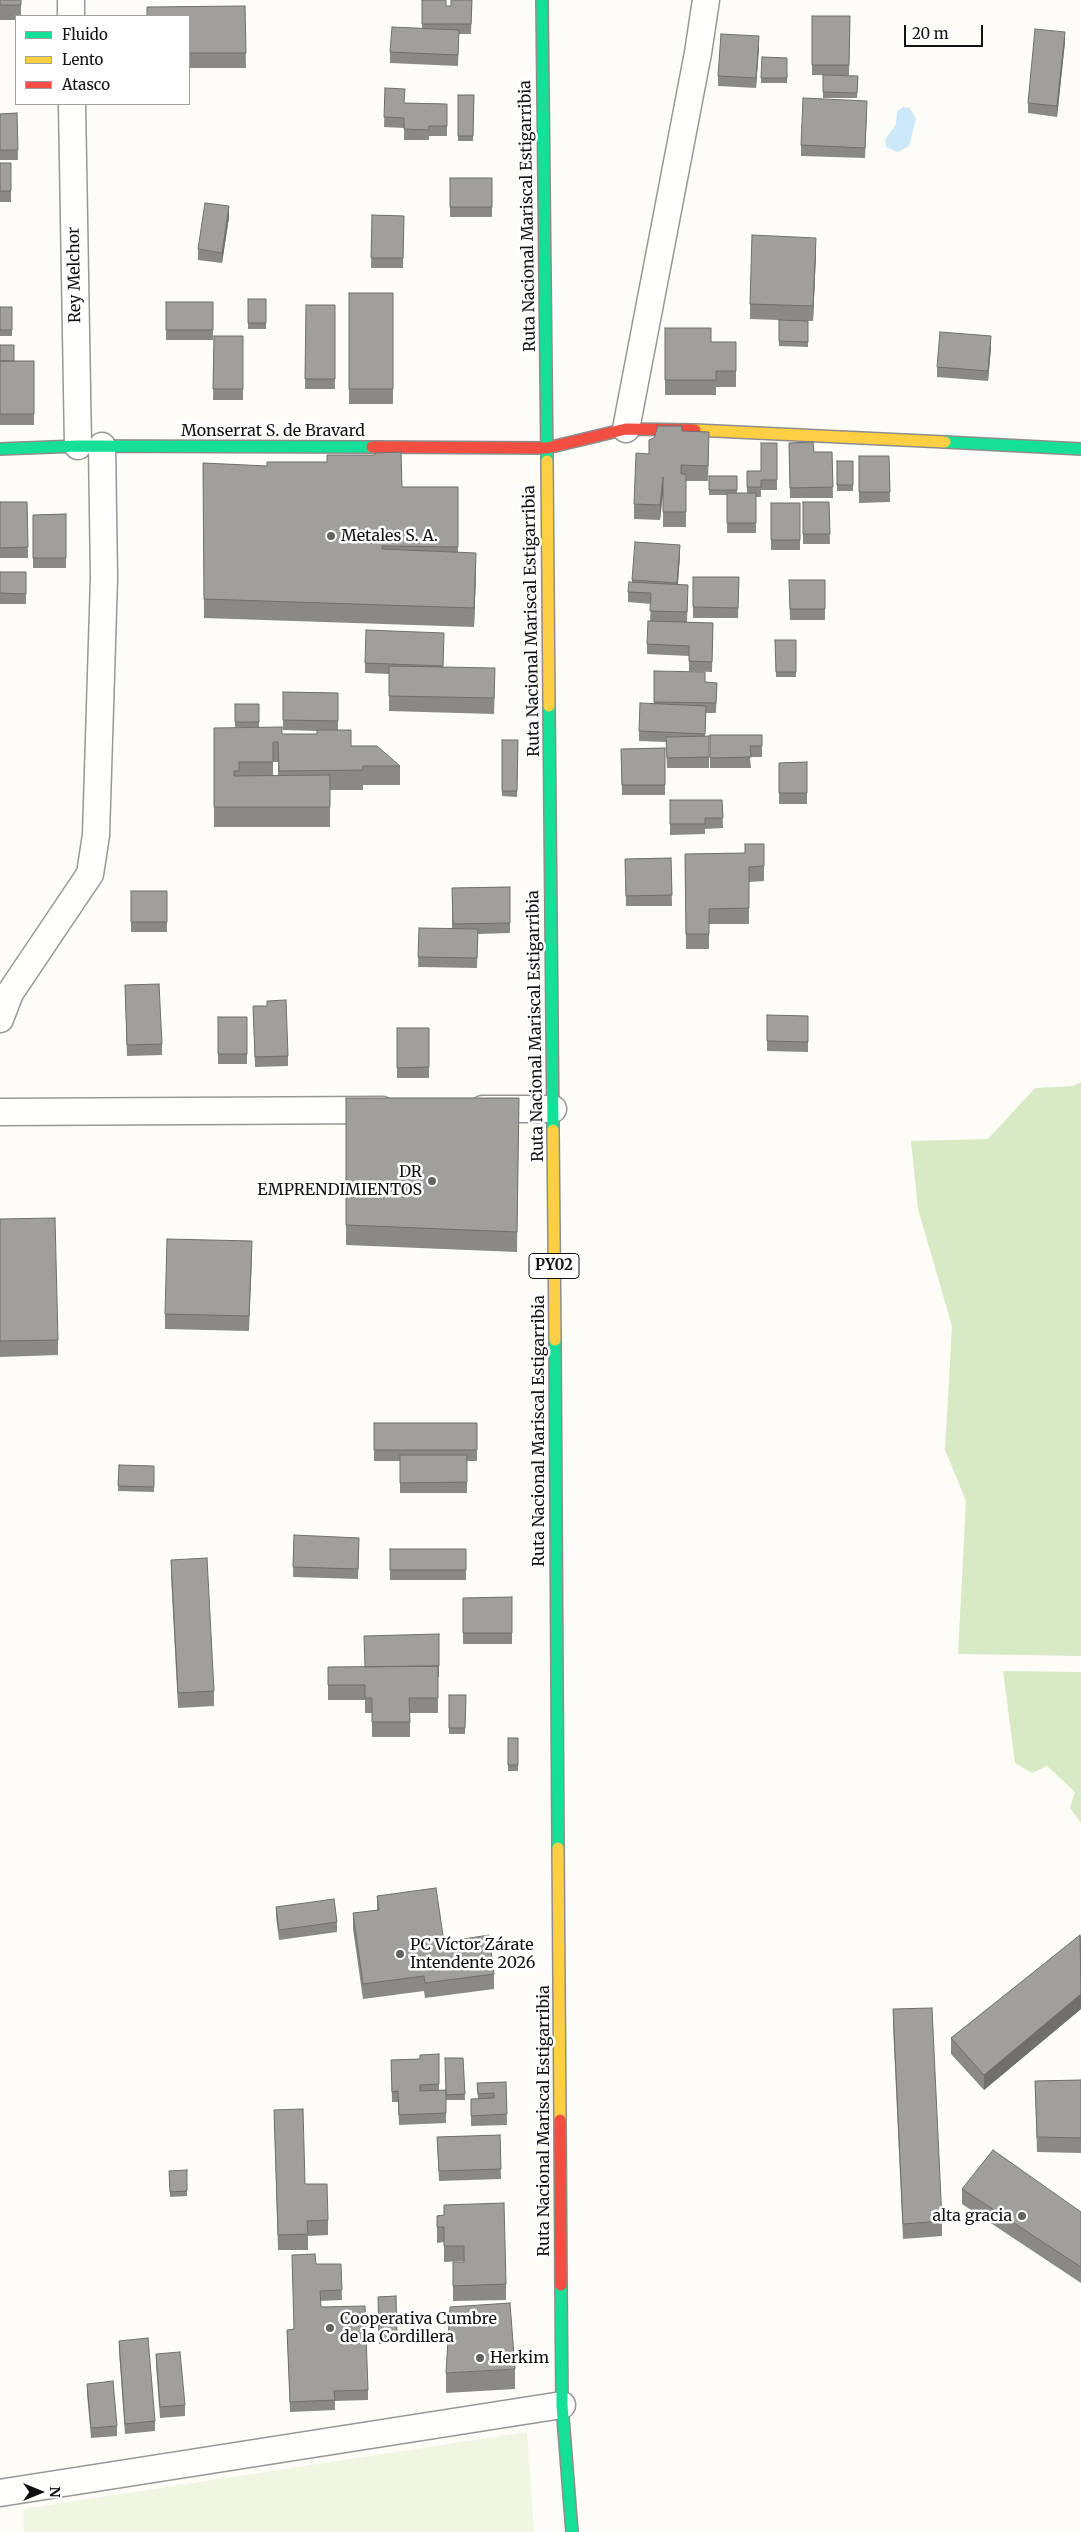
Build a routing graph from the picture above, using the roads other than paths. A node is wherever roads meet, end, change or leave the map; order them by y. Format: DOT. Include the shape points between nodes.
graph roads {
  1 [pos="71,0"];
  2 [pos="542,0"];
  3 [pos="706,0"];
  4 [pos="71,15"];
  5 [pos="72,105"];
  6 [pos="626,429"];
  7 [pos="90,446"];
  8 [pos="547,448"];
  9 [pos="0,449"];
  10 [pos="1081,449"];
  11 [pos="0,1019"];
  12 [pos="553,1108"];
  13 [pos="454,1109"];
  14 [pos="405,1110"];
  15 [pos="0,1112"];
  16 [pos="562,2405"];
  17 [pos="0,2493"];
  18 [pos="572,2532"];
  1 -- 4 [label="street"];
  2 -- 8 [label="main road, Ruta Nacional Mariscal Estigarribia / PY02"];
  3 -- 6 [label="street"];
  5 -- 7 [label="street, Rey Melchor"];
  6 -- 8 [label="main road, Monserrat S. de Bravard"];
  6 -- 10 [label="main road, Monserrat S. de Bravard"];
  7 -- 8 [label="main road, Monserrat S. de Bravard"];
  7 -- 9 [label="main road, Monserrat S. de Bravard"];
  7 -- 11 [label="street, Rey Melchor" via="104,578 96,836 90,874 10,993"];
  8 -- 12 [label="main road, Ruta Nacional Mariscal Estigarribia / PY02"];
  12 -- 13 [label="street"];
  12 -- 16 [label="main road, Ruta Nacional Mariscal Estigarribia / PY02"];
  14 -- 15 [label="street"];
  16 -- 17 [label="street"];
  16 -- 18 [label="main road, Ruta Nacional Mariscal Estigarribia / PY02"];
}
